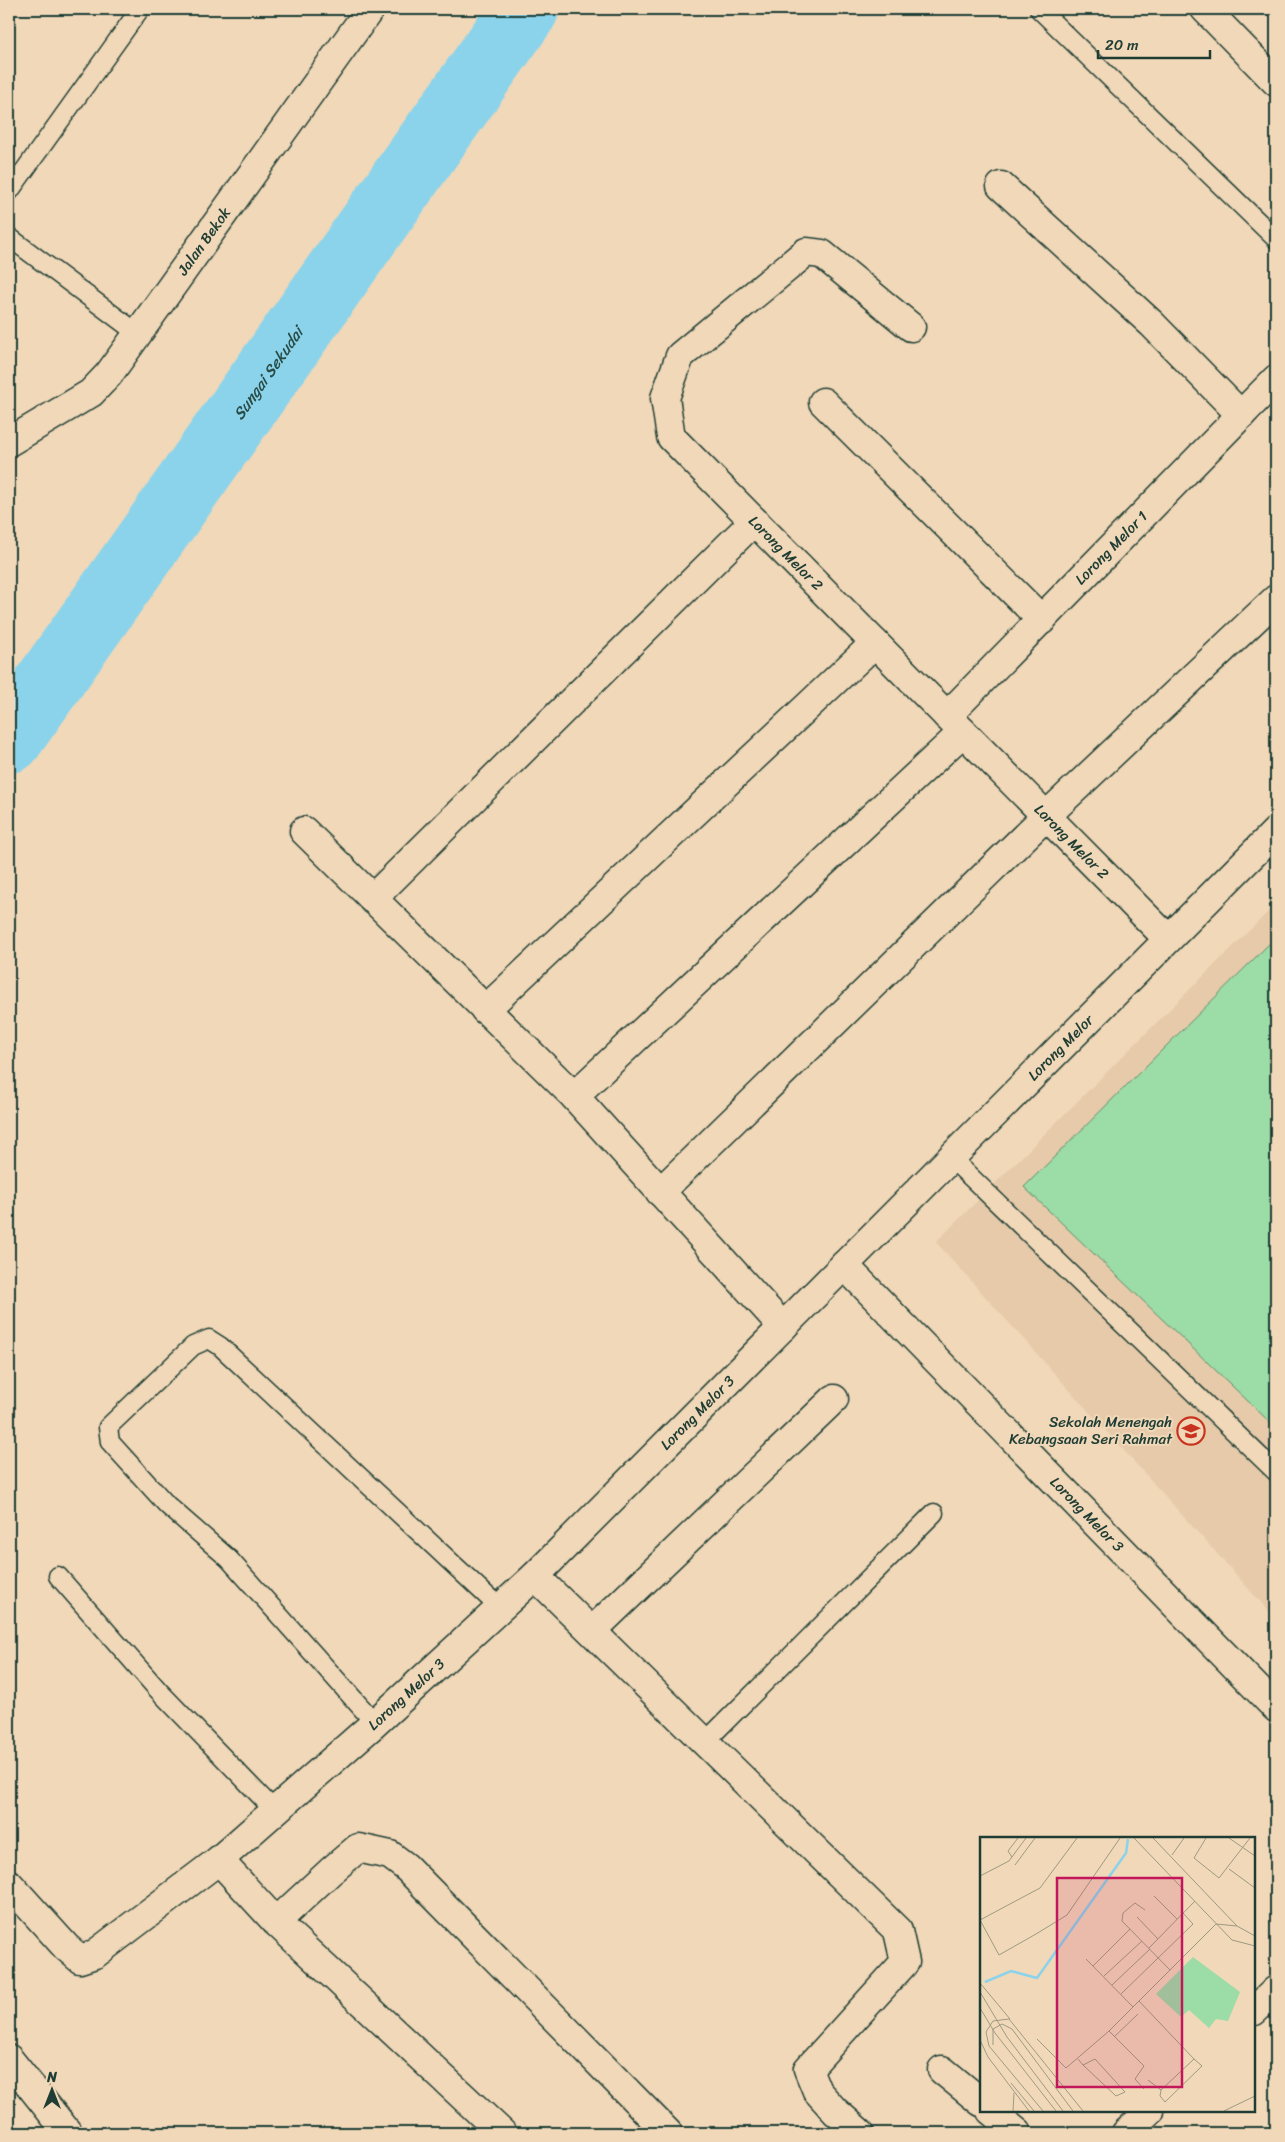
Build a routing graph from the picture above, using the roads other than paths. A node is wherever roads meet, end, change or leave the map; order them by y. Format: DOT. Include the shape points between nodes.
graph roads {
  1 [pos="140,9"];
  2 [pos="370,9"];
  3 [pos="1039,9"];
  4 [pos="1205,9"];
  5 [pos="1276,82"];
  6 [pos="1001,186"];
  7 [pos="9,192"];
  8 [pos="9,237"];
  9 [pos="1276,239"];
  10 [pos="911,327"];
  11 [pos="137,333"];
  12 [pos="1276,379"];
  13 [pos="823,402"];
  14 [pos="1241,415"];
  15 [pos="9,442"];
  16 [pos="754,521"];
  17 [pos="1276,599"];
  18 [pos="1042,620"];
  19 [pos="875,642"];
  20 [pos="955,724"];
  21 [pos="1046,816"];
  22 [pos="1276,830"];
  23 [pos="304,831"];
  24 [pos="372,899"];
  25 [pos="1168,939"];
  26 [pos="485,1010"];
  27 [pos="574,1096"];
  28 [pos="951,1158"];
  29 [pos="660,1192"];
  30 [pos="844,1265"];
  31 [pos="783,1327"];
  32 [pos="834,1399"];
  33 [pos="1276,1472"];
  34 [pos="934,1513"];
  35 [pos="58,1576"];
  36 [pos="534,1576"];
  37 [pos="500,1608"];
  38 [pos="592,1631"];
  39 [pos="1276,1708"];
  40 [pos="375,1723"];
  41 [pos="705,1742"];
  42 [pos="274,1810"];
  43 [pos="219,1860"];
  44 [pos="9,1884"];
  45 [pos="276,1922"];
  46 [pos="1276,1990"];
  47 [pos="1255,2010"];
  48 [pos="9,2058"];
  49 [pos="942,2070"];
  50 [pos="9,2080"];
  51 [pos="980,2101"];
  52 [pos="992,2112"];
  53 [pos="1149,2112"];
  54 [pos="51,2133"];
  55 [pos="68,2133"];
  56 [pos="502,2133"];
  57 [pos="668,2133"];
  58 [pos="860,2133"];
  59 [pos="1018,2133"];
  60 [pos="1126,2133"];
  1 -- 7 [label="lane"];
  2 -- 11 [label="main road, Jalan Bekok"];
  3 -- 9 [label="lane"];
  4 -- 5 [label="main road"];
  6 -- 14 [label="main road" via="1152,324"];
  8 -- 11 [label="lane"];
  10 -- 16 [label="main road, Lorong Melor 2" via="822,254 806,252 680,356 665,398 670,437"];
  11 -- 15 [label="main road, Jalan Bekok" via="109,374 91,393"];
  12 -- 14 [label="main road, Lorong Melor 1"];
  13 -- 18 [label="main road"];
  14 -- 18 [label="main road, Lorong Melor 1"];
  16 -- 19 [label="main road, Lorong Melor 2"];
  16 -- 24 [label="main road"];
  17 -- 21 [label="main road"];
  18 -- 20 [label="main road, Lorong Melor 1"];
  19 -- 20 [label="main road, Lorong Melor 2"];
  19 -- 26 [label="main road"];
  20 -- 21 [label="main road, Lorong Melor 2"];
  20 -- 27 [label="main road, Lorong Melor 1"];
  21 -- 25 [label="main road, Lorong Melor 2"];
  21 -- 29 [label="main road"];
  22 -- 25 [label="main road, Lorong Melor"];
  23 -- 24 [label="main road"];
  24 -- 26 [label="main road"];
  25 -- 28 [label="main road, Lorong Melor"];
  26 -- 27 [label="main road"];
  27 -- 29 [label="main road"];
  28 -- 30 [label="main road, Lorong Melor"];
  28 -- 33 [label="lane"];
  29 -- 31 [label="main road"];
  30 -- 31 [label="main road, Lorong Melor 3"];
  30 -- 39 [label="main road, Lorong Melor 3"];
  31 -- 36 [label="main road, Lorong Melor 3"];
  32 -- 38 [label="main road"];
  34 -- 41 [label="lane"];
  35 -- 42 [label="lane" via="158,1690"];
  36 -- 37 [label="main road, Lorong Melor 3"];
  36 -- 38 [label="main road"];
  37 -- 40 [label="main road, Lorong Melor 3"];
  37 -- 40 [label="lane" via="220,1346 209,1339 193,1346 108,1428 110,1442 167,1505 229,1559"];
  38 -- 41 [label="main road"];
  40 -- 42 [label="main road, Lorong Melor 3"];
  41 -- 58 [label="main road" via="898,1931 905,1962 808,2068 817,2091"];
  42 -- 43 [label="main road, Lorong Melor 3"];
  43 -- 44 [label="main road, Lorong Melor 3" via="95,1954 80,1959"];
  43 -- 45 [label="main road"];
  45 -- 56 [label="main road"];
  45 -- 57 [label="main road" via="358,1848 390,1855 406,1867"];
  46 -- 47 [label="main road"];
  48 -- 55 [label="main road"];
  49 -- 51 [label="main road"];
  50 -- 54 [label="main road"];
  52 -- 59 [label="main road"];
  53 -- 60 [label="main road"];
}
